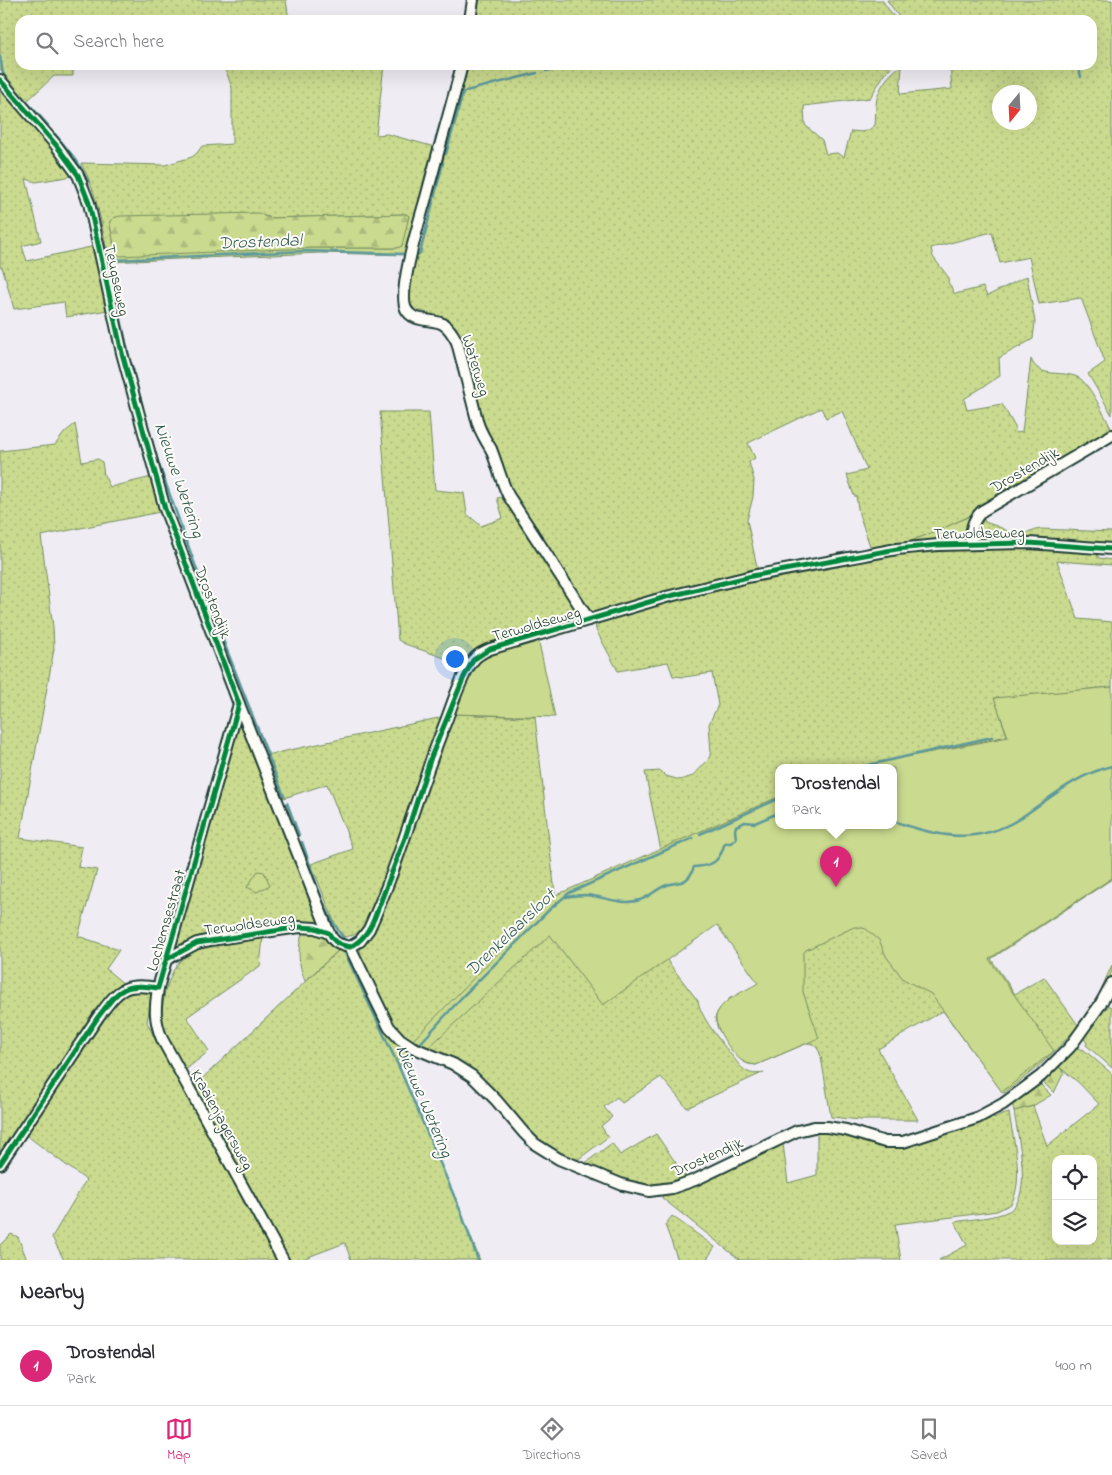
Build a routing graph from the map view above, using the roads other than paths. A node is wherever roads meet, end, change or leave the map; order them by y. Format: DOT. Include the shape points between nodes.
graph roads {
  1 [pos="473,0"];
  2 [pos="471,15"];
  3 [pos="461,70"];
  4 [pos="0,80"];
  5 [pos="1112,436"];
  6 [pos="165,509"];
  7 [pos="970,544"];
  8 [pos="1112,549"];
  9 [pos="589,620"];
  10 [pos="239,704"];
  11 [pos="329,933"];
  12 [pos="346,947"];
  13 [pos="167,959"];
  14 [pos="1112,983"];
  15 [pos="158,988"];
  16 [pos="0,1164"];
  17 [pos="283,1260"];
  1 -- 2 [label="street"];
  3 -- 9 [label="street, Waterweg" via="411,253 404,291 406,308 410,315 436,321 452,333 478,424 505,488"];
  4 -- 6 [label="street, Teugseweg" via="78,174"];
  5 -- 7 [label="street, Drostendijk" via="982,511 972,526"];
  6 -- 10 [label="street, Drostendijk"];
  7 -- 8 [label="street, Terwoldseweg" via="1029,543"];
  7 -- 9 [label="street, Terwoldseweg" via="897,549 752,576"];
  9 -- 12 [label="street, Terwoldseweg" via="490,649 473,660 431,757 374,919 363,938"];
  10 -- 11 [label="street, Drostendijk"];
  10 -- 13 [label="street, Lochemsestraat"];
  11 -- 12 [label="street, Terwoldseweg" via="334,942"];
  11 -- 13 [label="street, Terwoldseweg" via="300,927 210,940 197,943"];
  12 -- 14 [label="street, Drostendijk" via="390,1027 400,1039 472,1076 524,1133 547,1152 623,1185 649,1191 695,1180 797,1131 814,1127 846,1130 885,1142 902,1142 978,1118 1041,1076 1070,1047"];
  13 -- 15 [label="street, Lochemsestraat"];
  15 -- 16 [label="street, Lochemsestraat" via="141,985 115,994"];
  15 -- 17 [label="street, Kraaienjagersweg" via="156,1026"];
}
